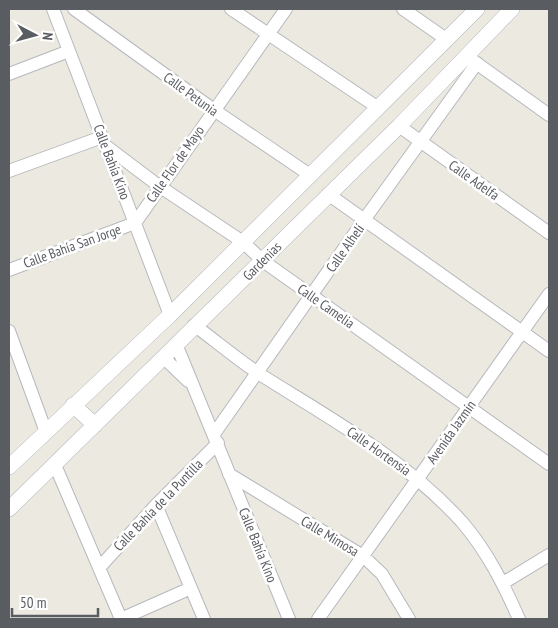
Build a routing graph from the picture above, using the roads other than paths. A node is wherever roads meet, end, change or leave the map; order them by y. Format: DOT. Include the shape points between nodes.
graph roads {
  1 [pos="53,9"];
  2 [pos="74,9"];
  3 [pos="231,9"];
  4 [pos="286,9"];
  5 [pos="403,9"];
  6 [pos="478,9"];
  7 [pos="512,9"];
  8 [pos="268,35"];
  9 [pos="446,39"];
  10 [pos="69,51"];
  11 [pos="473,60"];
  12 [pos="9,74"];
  13 [pos="377,107"];
  14 [pos="214,110"];
  15 [pos="549,115"];
  16 [pos="399,126"];
  17 [pos="104,142"];
  18 [pos="422,142"];
  19 [pos="9,171"];
  20 [pos="310,175"];
  21 [pos="159,186"];
  22 [pos="328,194"];
  23 [pos="364,220"];
  24 [pos="135,223"];
  25 [pos="549,233"];
  26 [pos="244,242"];
  27 [pos="263,261"];
  28 [pos="9,270"];
  29 [pos="549,294"];
  30 [pos="312,296"];
  31 [pos="170,315"];
  32 [pos="194,325"];
  33 [pos="522,332"];
  34 [pos="9,334"];
  35 [pos="176,344"];
  36 [pos="549,351"];
  37 [pos="163,356"];
  38 [pos="259,373"];
  39 [pos="194,388"];
  40 [pos="73,405"];
  41 [pos="469,407"];
  42 [pos="95,425"];
  43 [pos="46,432"];
  44 [pos="216,439"];
  45 [pos="549,464"];
  46 [pos="55,465"];
  47 [pos="9,467"];
  48 [pos="229,474"];
  49 [pos="418,478"];
  50 [pos="156,505"];
  51 [pos="9,510"];
  52 [pos="549,554"];
  53 [pos="363,556"];
  54 [pos="99,568"];
  55 [pos="503,583"];
  56 [pos="191,588"];
  57 [pos="121,619"];
  58 [pos="204,619"];
  59 [pos="289,619"];
  60 [pos="318,619"];
  61 [pos="409,619"];
  62 [pos="520,619"];
  1 -- 10 [label="street, Calle Bahía Kino"];
  2 -- 14 [label="street, Calle Petunia"];
  3 -- 8 [label="street"];
  4 -- 8 [label="street, Calle Flor de Mayo"];
  5 -- 9 [label="street"];
  6 -- 9 [label="street, Gardenias"];
  7 -- 11 [label="street, Gardenias"];
  8 -- 13 [label="street"];
  8 -- 14 [label="street, Calle Flor de Mayo"];
  9 -- 13 [label="street, Gardenias"];
  10 -- 12 [label="street"];
  10 -- 17 [label="street, Calle Bahía Kino"];
  11 -- 15 [label="street"];
  11 -- 16 [label="street, Gardenias"];
  11 -- 18 [label="street, Calle Alhelí"];
  13 -- 20 [label="street, Gardenias"];
  14 -- 20 [label="street, Calle Petunia"];
  14 -- 21 [label="street, Calle Flor de Mayo"];
  16 -- 18 [label="street, Calle Adelfa"];
  16 -- 22 [label="street, Gardenias"];
  17 -- 19 [label="street"];
  17 -- 21 [label="street, Calle Camelia"];
  17 -- 24 [label="street, Calle Bahía Kino"];
  18 -- 23 [label="street, Calle Alhelí"];
  18 -- 25 [label="street, Calle Adelfa"];
  20 -- 26 [label="street, Gardenias"];
  21 -- 24 [label="street, Calle Flor de Mayo"];
  21 -- 26 [label="street, Calle Camelia"];
  22 -- 23 [label="street"];
  22 -- 27 [label="street, Gardenias"];
  23 -- 30 [label="street, Calle Alhelí"];
  23 -- 33 [label="street"];
  24 -- 28 [label="street, Calle Bahía San Jorge"];
  24 -- 31 [label="street, Calle Bahía Kino"];
  26 -- 27 [label="street, Calle Camelia"];
  26 -- 31 [label="street, Gardenias"];
  27 -- 30 [label="street, Calle Camelia"];
  27 -- 32 [label="street, Gardenias"];
  29 -- 33 [label="street, Avenida Jazmín"];
  30 -- 38 [label="street, Calle Alhelí"];
  30 -- 41 [label="street, Calle Camelia"];
  31 -- 40 [label="street, Gardenias"];
  32 -- 35 [label="street, Gardenias"];
  32 -- 38 [label="street, Calle Hortensia"];
  33 -- 36 [label="street"];
  33 -- 41 [label="street, Avenida Jazmín"];
  34 -- 43 [label="street"];
  35 -- 37 [label="street, Gardenias"];
  35 -- 39 [label="street, Calle Bahía Kino"];
  37 -- 39 [label="street, Calle Bahía Kino"];
  37 -- 42 [label="street, Gardenias"];
  38 -- 44 [label="street, Calle Alhelí"];
  38 -- 49 [label="street, Calle Hortensia"];
  39 -- 44 [label="street, Calle Bahía Kino"];
  40 -- 42 [label="street"];
  40 -- 43 [label="street, Gardenias"];
  41 -- 45 [label="street, Calle Camelia"];
  41 -- 49 [label="street, Avenida Jazmín"];
  42 -- 46 [label="street, Gardenias"];
  43 -- 47 [label="street, Gardenias"];
  44 -- 48 [label="street, Calle Bahía Kino"];
  44 -- 50 [label="street, Calle Bahía de la Puntilla"];
  46 -- 51 [label="street, Gardenias"];
  46 -- 54 [label="street"];
  48 -- 53 [label="street, Calle Mimosa"];
  48 -- 59 [label="street, Calle Bahía Kino"];
  49 -- 53 [label="street, Avenida Jazmín"];
  49 -- 55 [label="street, Calle Hortensia" via="462,523"];
  50 -- 54 [label="street, Calle Bahía de la Puntilla"];
  50 -- 56 [label="street"];
  52 -- 55 [label="street"];
  53 -- 60 [label="street, Avenida Jazmín"];
  53 -- 61 [label="street, Calle Mimosa" via="382,574"];
  54 -- 57 [label="street"];
  55 -- 62 [label="street, Calle Hortensia"];
  56 -- 57 [label="street"];
  56 -- 58 [label="street"];
}
